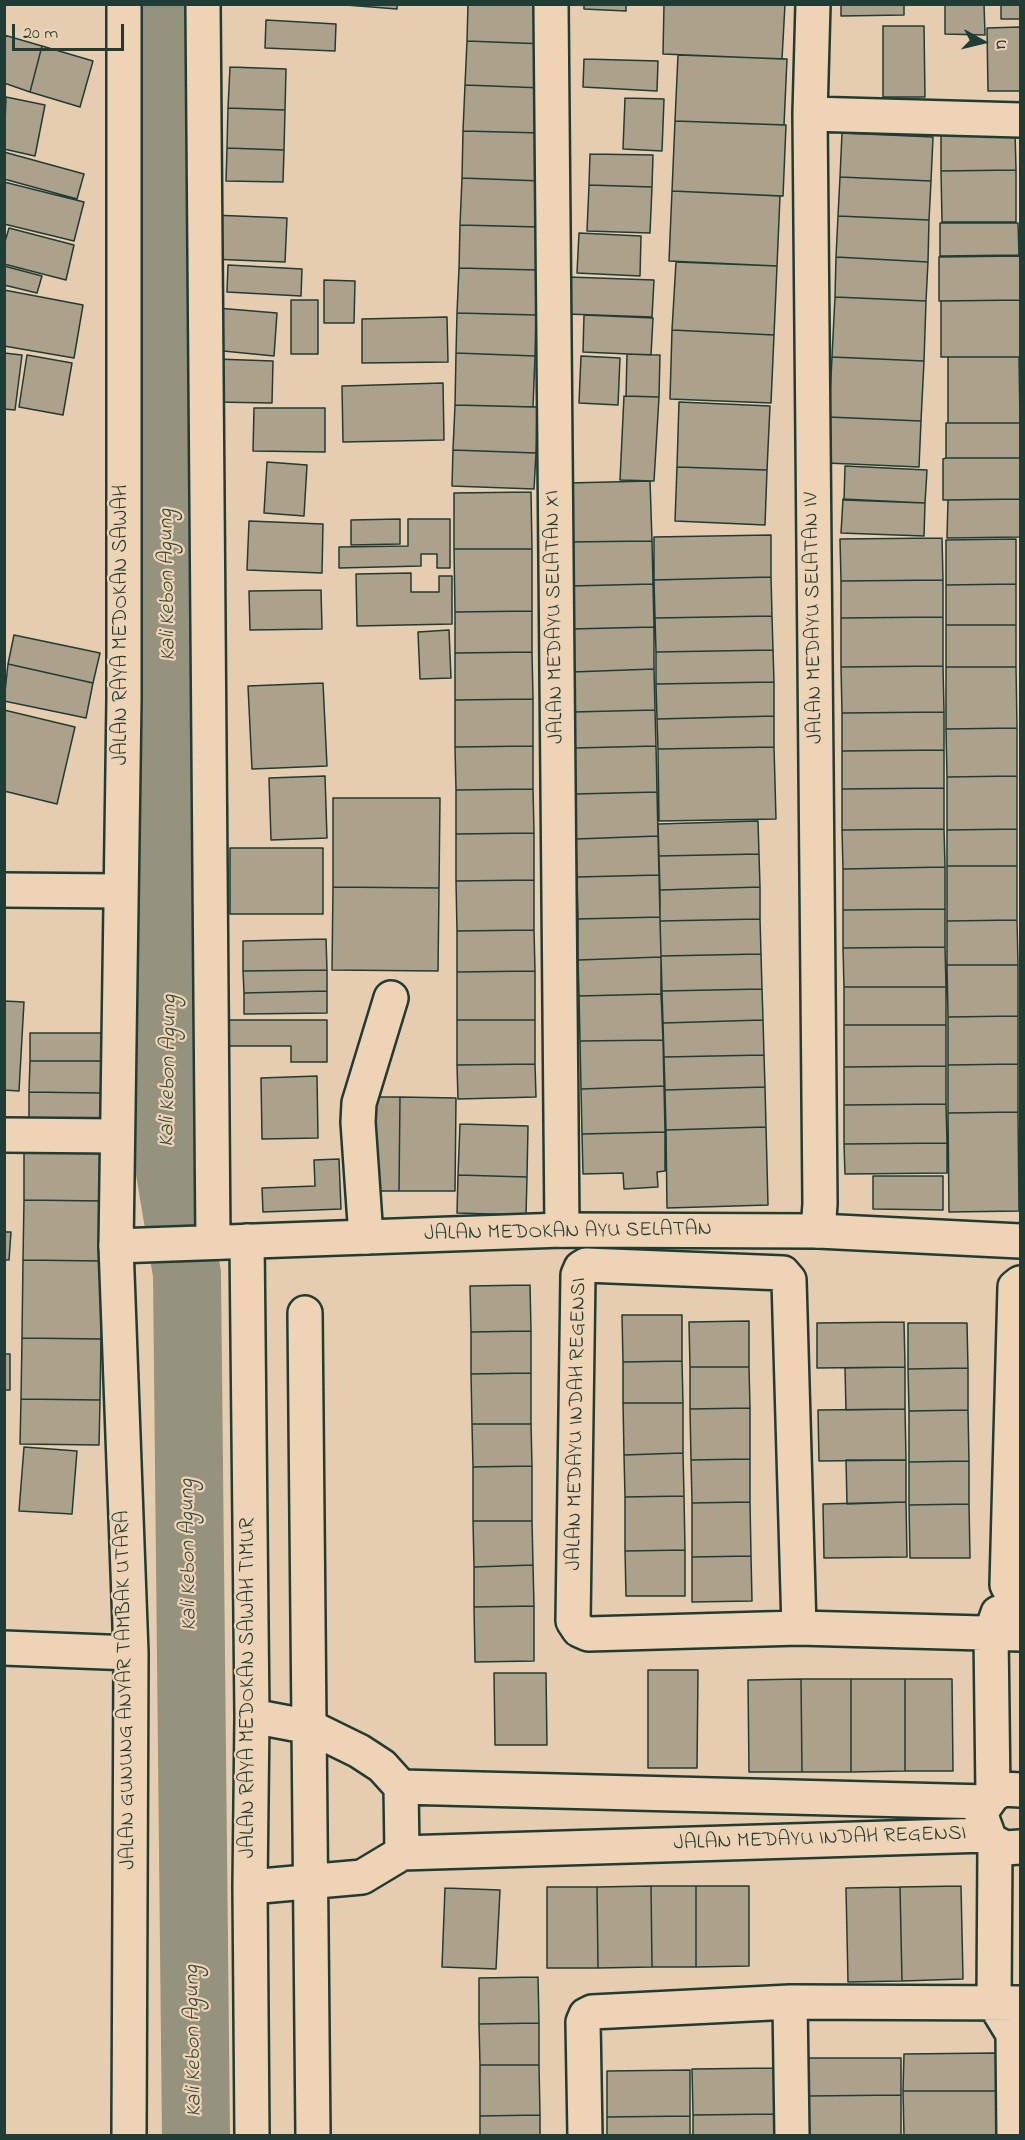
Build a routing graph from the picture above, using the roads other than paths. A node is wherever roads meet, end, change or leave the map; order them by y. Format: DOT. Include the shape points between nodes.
graph roads {
  1 [pos="124,4"];
  2 [pos="203,4"];
  3 [pos="551,4"];
  4 [pos="813,4"];
  5 [pos="810,114"];
  6 [pos="1020,120"];
  7 [pos="4,890"];
  8 [pos="120,891"];
  9 [pos="392,998"];
  10 [pos="4,1135"];
  11 [pos="116,1136"];
  12 [pos="562,1230"];
  13 [pos="818,1231"];
  14 [pos="366,1236"];
  15 [pos="247,1240"];
  16 [pos="1020,1240"];
  17 [pos="209,1243"];
  18 [pos="124,1245"];
  19 [pos="1020,1284"];
  20 [pos="305,1313"];
  21 [pos="1014,1597"];
  22 [pos="799,1628"];
  23 [pos="1006,1633"];
  24 [pos="4,1648"];
  25 [pos="131,1653"];
  26 [pos="252,1716"];
  27 [pos="310,1727"];
  28 [pos="401,1787"];
  29 [pos="1000,1795"];
  30 [pos="1001,1842"];
  31 [pos="402,1853"];
  32 [pos="311,1883"];
  33 [pos="250,1887"];
  34 [pos="790,2002"];
  35 [pos="1007,2003"];
  36 [pos="1017,2028"];
  37 [pos="129,2136"];
  38 [pos="252,2136"];
  39 [pos="313,2136"];
  40 [pos="585,2136"];
  41 [pos="792,2136"];
  42 [pos="1014,2136"];
  1 -- 8 [label="street, JALAN RAYA MEDOKAN SAWAH" via="124,676"];
  2 -- 17 [label="street"];
  3 -- 12 [label="street, JALAN MEDAYU SELATAN XI"];
  4 -- 5 [label="street, JALAN MEDAYU SELATAN IV"];
  5 -- 6 [label="street"];
  5 -- 13 [label="street, JALAN MEDAYU SELATAN IV"];
  7 -- 8 [label="street"];
  8 -- 11 [label="street, JALAN RAYA MEDOKAN SAWAH"];
  9 -- 14 [label="street" via="359,1103"];
  10 -- 11 [label="street"];
  11 -- 18 [label="street, JALAN RAYA MEDOKAN SAWAH"];
  12 -- 13 [label="street, JALAN MEDOKAN AYU SELATAN"];
  12 -- 14 [label="street, JALAN MEDOKAN AYU SELATAN"];
  13 -- 16 [label="street, JALAN MEDOKAN AYU SELATAN"];
  14 -- 15 [label="street, JALAN MEDOKAN AYU SELATAN"];
  15 -- 17 [label="street, JALAN MEDOKAN AYU SELATAN"];
  15 -- 26 [label="street, JALAN RAYA MEDOKAN SAWAH TIMUR"];
  17 -- 18 [label="street, JALAN MEDOKAN AYU SELATAN"];
  18 -- 25 [label="street, JALAN GUNUNG ANYAR TAMBAK UTARA"];
  19 -- 21 [label="street" via="1015,1287"];
  20 -- 27 [label="street"];
  21 -- 23 [label="street"];
  22 -- 22 [label="street, JALAN MEDAYU INDAH REGENSI" via="588,1634 573,1621 581,1268 783,1273 789,1280"];
  22 -- 23 [label="street, JALAN MEDAYU INDAH REGENSI"];
  23 -- 29 [label="street"];
  24 -- 25 [label="street"];
  25 -- 37 [label="street, JALAN GUNUNG ANYAR TAMBAK UTARA"];
  26 -- 27 [label="street"];
  26 -- 33 [label="street, JALAN RAYA MEDOKAN SAWAH TIMUR"];
  27 -- 28 [label="street" via="367,1756"];
  27 -- 32 [label="street"];
  28 -- 29 [label="street, JALAN MEDAYU INDAH REGENSI"];
  28 -- 31 [label="street"];
  29 -- 30 [label="street" via="982,1818"];
  30 -- 31 [label="street, JALAN MEDAYU INDAH REGENSI"];
  30 -- 35 [label="street, JALAN MEDAYU INDAH REGENSI"];
  31 -- 32 [label="street, JALAN MEDAYU INDAH REGENSI" via="362,1876"];
  32 -- 33 [label="street, JALAN MEDAYU INDAH REGENSI"];
  32 -- 39 [label="street"];
  33 -- 38 [label="street, JALAN RAYA MEDOKAN SAWAH TIMUR"];
  34 -- 35 [label="street"];
  34 -- 40 [label="street" via="586,2015"];
  34 -- 41 [label="street"];
  35 -- 36 [label="street"];
  36 -- 42 [label="street"];
}
